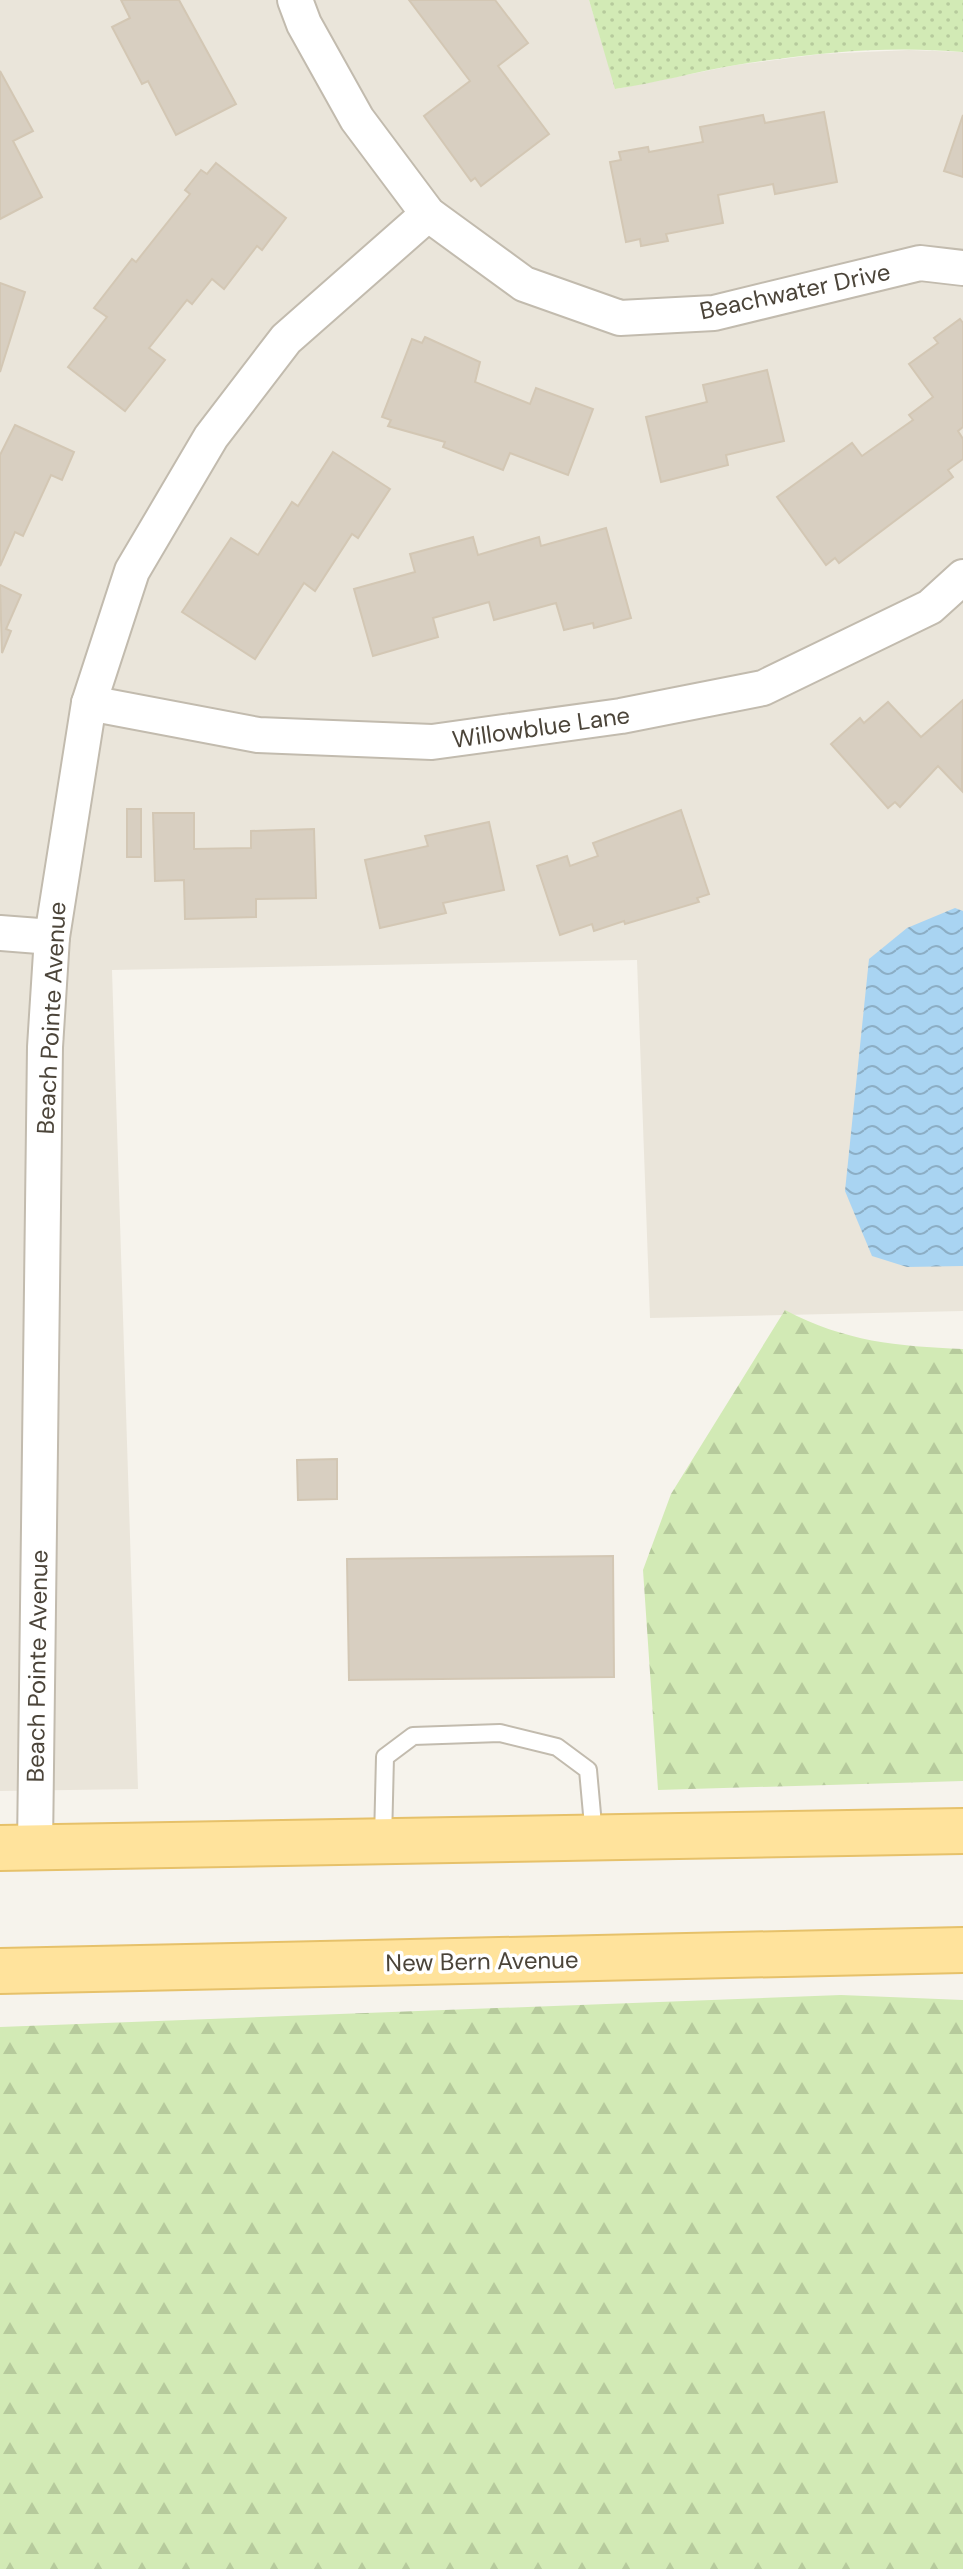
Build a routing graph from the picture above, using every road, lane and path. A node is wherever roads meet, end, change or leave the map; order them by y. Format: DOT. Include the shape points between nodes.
graph roads {
  1 [pos="295,0"];
  2 [pos="428,214"];
  3 [pos="963,268"];
  4 [pos="963,577"];
  5 [pos="89,703"];
  6 [pos="0,933"];
  7 [pos="52,937"];
  8 [pos="963,1831"];
  9 [pos="594,1837"];
  10 [pos="383,1841"];
  11 [pos="17,1847"];
  12 [pos="963,1950"];
  13 [pos="0,1971"];
  1 -- 2 [label="street, Beachwater Drive" via="357,119"];
  2 -- 3 [label="street, Beachwater Drive" via="524,284 620,318 714,313 920,263"];
  2 -- 5 [label="street, Beach Pointe Avenue" via="286,339 211,437 132,571"];
  4 -- 5 [label="street, Willowblue Lane" via="930,607 763,688 621,716 432,742 258,735"];
  5 -- 7 [label="street, Beach Pointe Avenue"];
  6 -- 7 [label="street"];
  7 -- 11 [label="street, Beach Pointe Avenue"];
  8 -- 9 [label="main road"];
  9 -- 10 [label="main road"];
  9 -- 10 [label="lane" via="588,1770 557,1747 500,1733 413,1736 385,1757"];
  10 -- 11 [label="main road"];
  12 -- 13 [label="main road, New Bern Avenue"];
}
